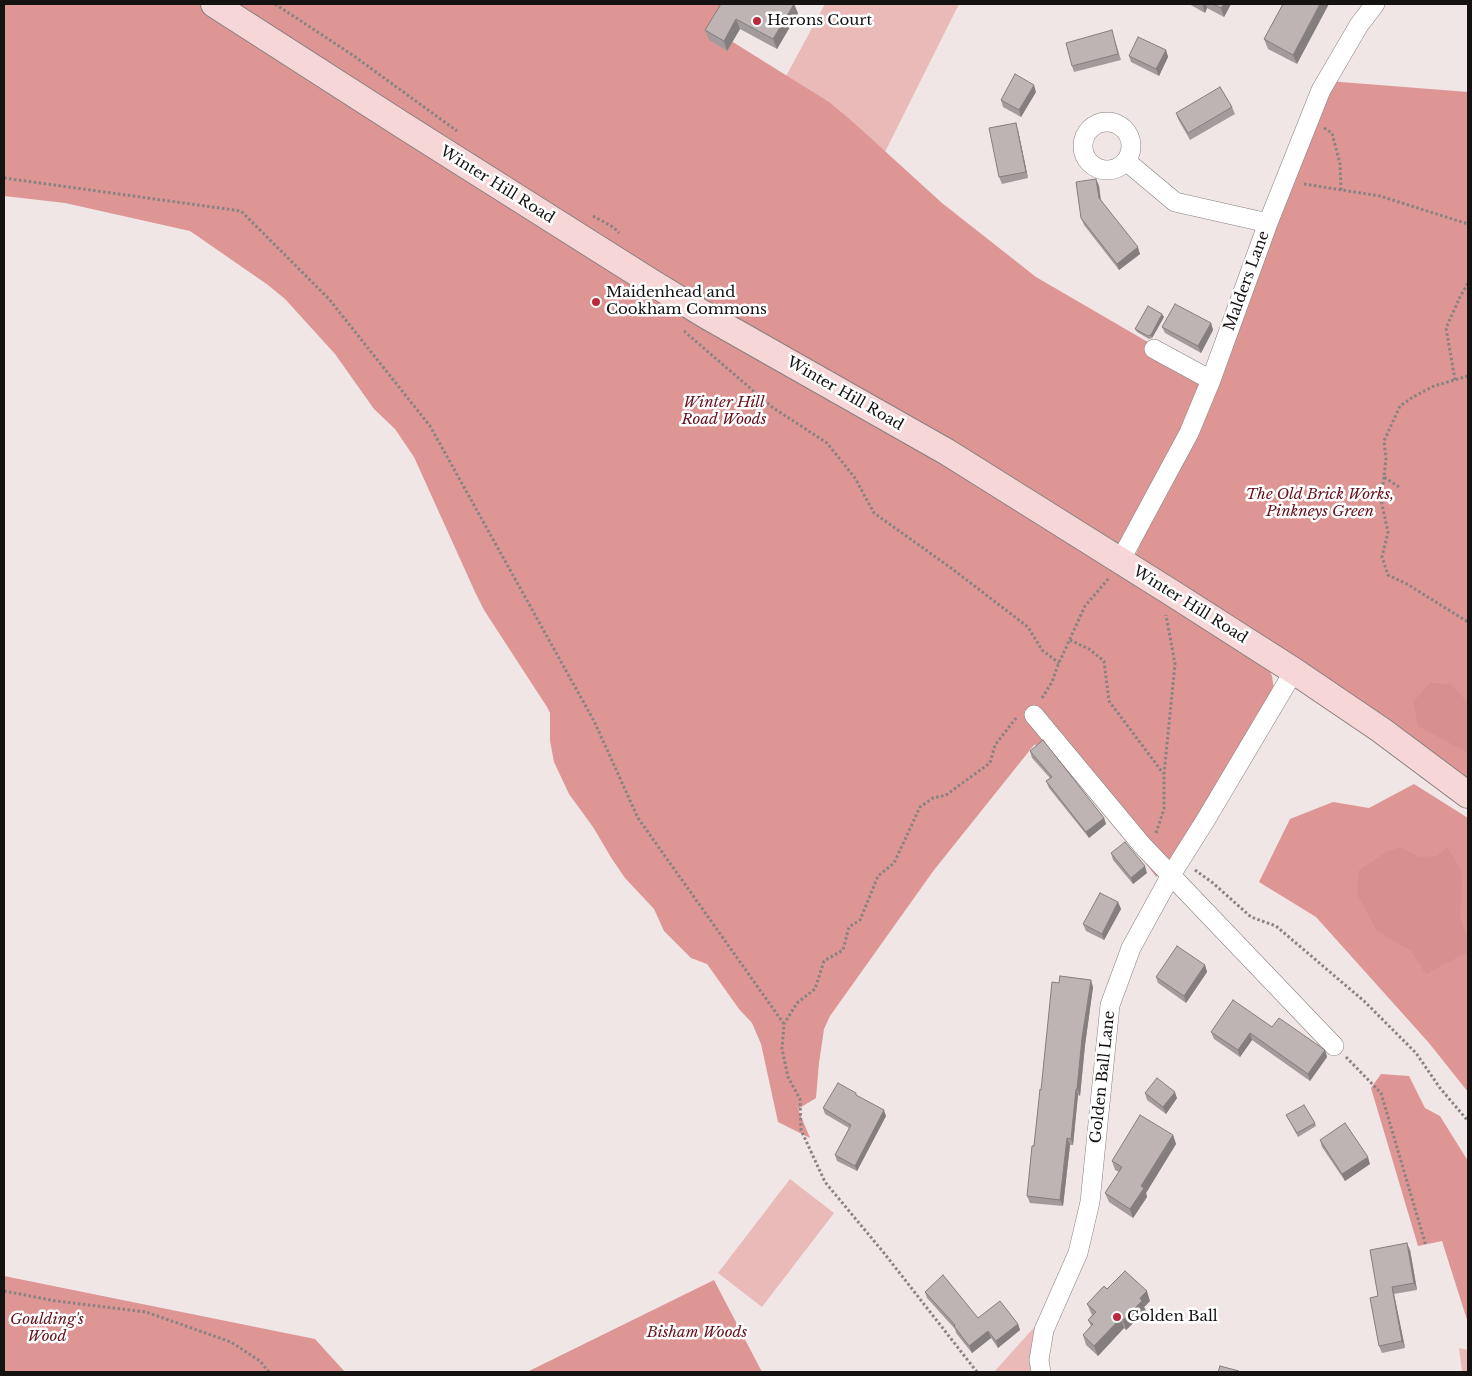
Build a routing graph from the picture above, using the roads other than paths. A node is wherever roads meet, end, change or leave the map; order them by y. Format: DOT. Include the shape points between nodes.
graph roads {
  1 [pos="214,4"];
  2 [pos="1375,4"];
  3 [pos="1126,161"];
  4 [pos="1268,223"];
  5 [pos="1154,350"];
  6 [pos="1210,380"];
  7 [pos="1121,561"];
  8 [pos="1294,671"];
  9 [pos="1034,715"];
  10 [pos="1468,795"];
  11 [pos="1176,868"];
  12 [pos="1334,1046"];
  13 [pos="1041,1372"];
  1 -- 7 [label="street, Winter Hill Road" via="630,269 947,452"];
  2 -- 4 [label="street, Malders Lane" via="1325,83"];
  3 -- 4 [label="street" via="1175,202"];
  4 -- 6 [label="street, Malders Lane"];
  5 -- 6 [label="street"];
  6 -- 7 [label="street, Malders Lane" via="1189,433"];
  7 -- 8 [label="street, Winter Hill Road"];
  8 -- 10 [label="street, Winter Hill Road"];
  8 -- 11 [label="street, Golden Ball Lane"];
  9 -- 11 [label="street" via="1142,845"];
  11 -- 12 [label="street"];
  11 -- 13 [label="street, Golden Ball Lane" via="1130,948 1110,1005 1090,1202 1078,1252 1044,1330 1039,1360"];
}
